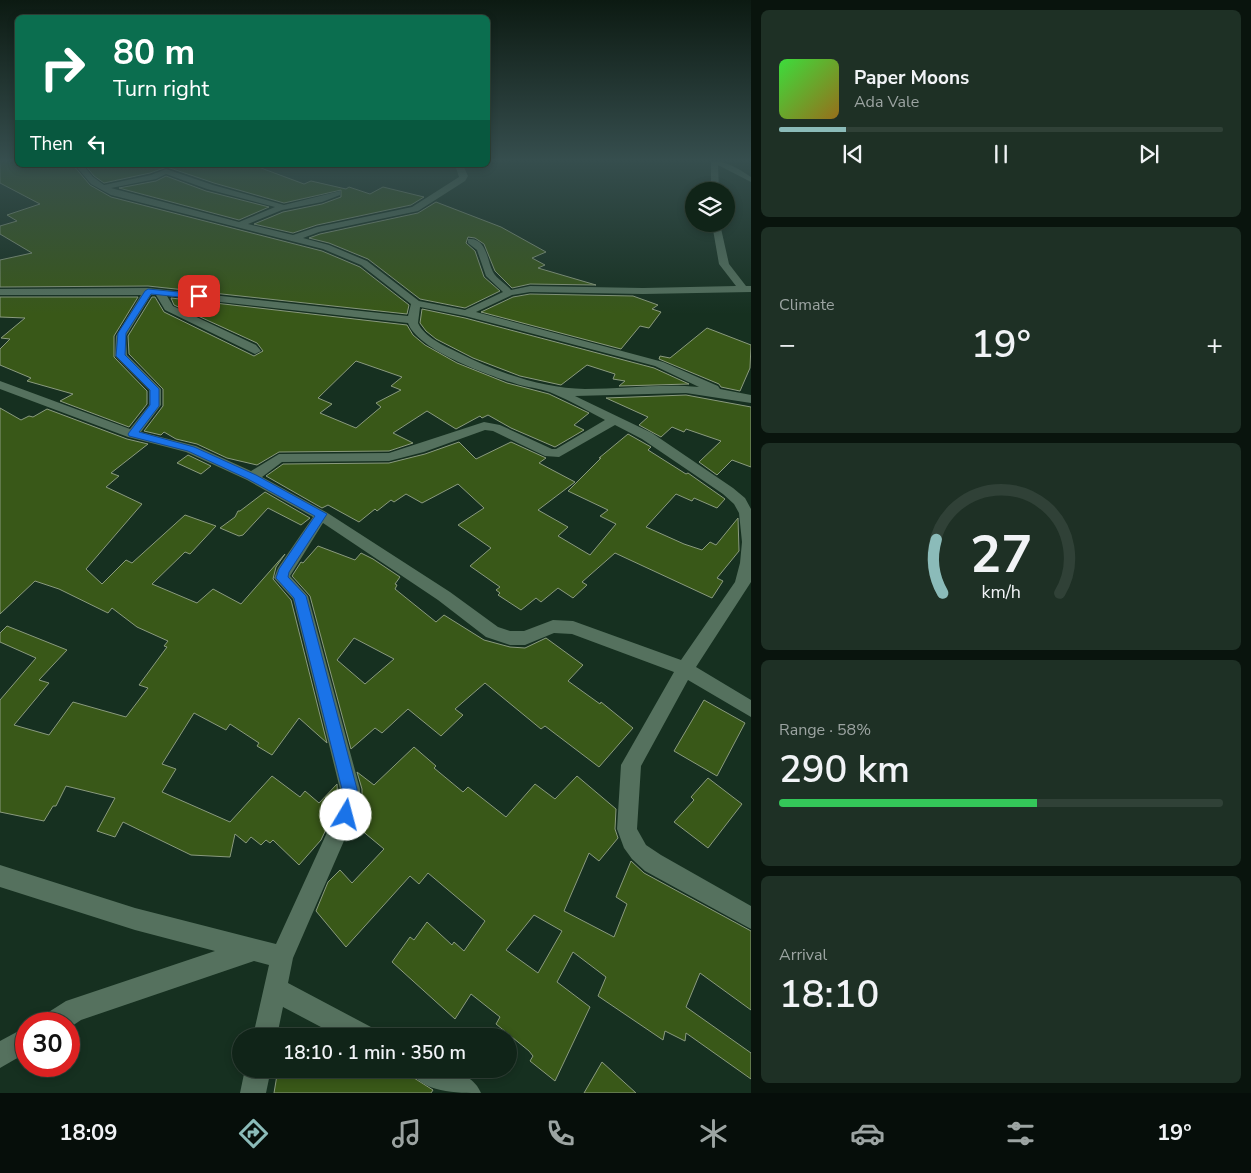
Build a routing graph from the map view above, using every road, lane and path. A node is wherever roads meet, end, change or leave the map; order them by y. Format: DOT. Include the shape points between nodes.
graph roads {
  1 [pos="184,212"];
  2 [pos="270,212"];
  3 [pos="401,212"];
  4 [pos="238,225"];
  5 [pos="718,232"];
  6 [pos="294,238"];
  7 [pos="471,241"];
  8 [pos="747,289"];
  9 [pos="154,291"];
  10 [pos="0,292"];
  11 [pos="509,293"];
  12 [pos="416,303"];
  13 [pos="466,313"];
  14 [pos="412,320"];
  15 [pos="256,351"];
  16 [pos="3,390"];
  17 [pos="555,390"];
  18 [pos="719,392"];
  19 [pos="751,399"];
  20 [pos="614,420"];
  21 [pos="133,434"];
  22 [pos="252,477"];
  23 [pos="749,513"];
  24 [pos="321,514"];
  25 [pos="685,668"];
  26 [pos="751,709"];
  27 [pos="0,876"];
  28 [pos="751,918"];
  29 [pos="254,950"];
  30 [pos="282,957"];
  31 [pos="275,989"];
  32 [pos="72,1012"];
  33 [pos="267,1028"];
  34 [pos="347,1028"];
  35 [pos="15,1046"];
  36 [pos="0,1055"];
  37 [pos="256,1078"];
  38 [pos="440,1078"];
  39 [pos="253,1093"];
  40 [pos="468,1093"];
  1 -- 4 [label="street"];
  2 -- 4 [label="street"];
  3 -- 6 [label="street" via="316,230"];
  4 -- 6 [label="street"];
  5 -- 8 [label="street" via="724,264"];
  6 -- 12 [label="street" via="364,263"];
  7 -- 11 [label="street" via="481,249 489,274"];
  8 -- 11 [label="street" via="643,291 541,288"];
  9 -- 10 [label="street"];
  9 -- 14 [label="street"];
  9 -- 15 [label="street" via="169,308"];
  9 -- 21 [label="street" via="121,338 121,356 155,389 155,406"];
  11 -- 13 [label="street"];
  12 -- 13 [label="street"];
  12 -- 14 [label="street"];
  13 -- 18 [label="street" via="659,364"];
  14 -- 17 [label="street" via="416,329 438,347 484,368"];
  16 -- 21 [label="street"];
  17 -- 18 [label="street"];
  17 -- 20 [label="street"];
  18 -- 19 [label="street"];
  20 -- 22 [label="street" via="559,453 550,453 496,428 484,426 389,457 280,458"];
  20 -- 23 [label="street" via="647,436 728,491"];
  21 -- 22 [label="street" via="191,449"];
  22 -- 24 [label="street"];
  23 -- 25 [label="street" via="748,563 743,584"];
  24 -- 25 [label="street" via="492,632 525,638 553,626 573,628"];
  24 -- 30 [label="street" via="282,578 300,596 350,789 350,804"];
  25 -- 26 [label="street"];
  25 -- 28 [label="street" via="632,765 627,829 639,852 653,863"];
  27 -- 29 [label="street" via="136,919"];
  29 -- 30 [label="street"];
  29 -- 32 [label="street"];
  30 -- 31 [label="street"];
  31 -- 33 [label="street"];
  31 -- 34 [label="street"];
  35 -- 36 [label="street"];
  37 -- 39 [label="street"];
  38 -- 40 [label="street"];
}
